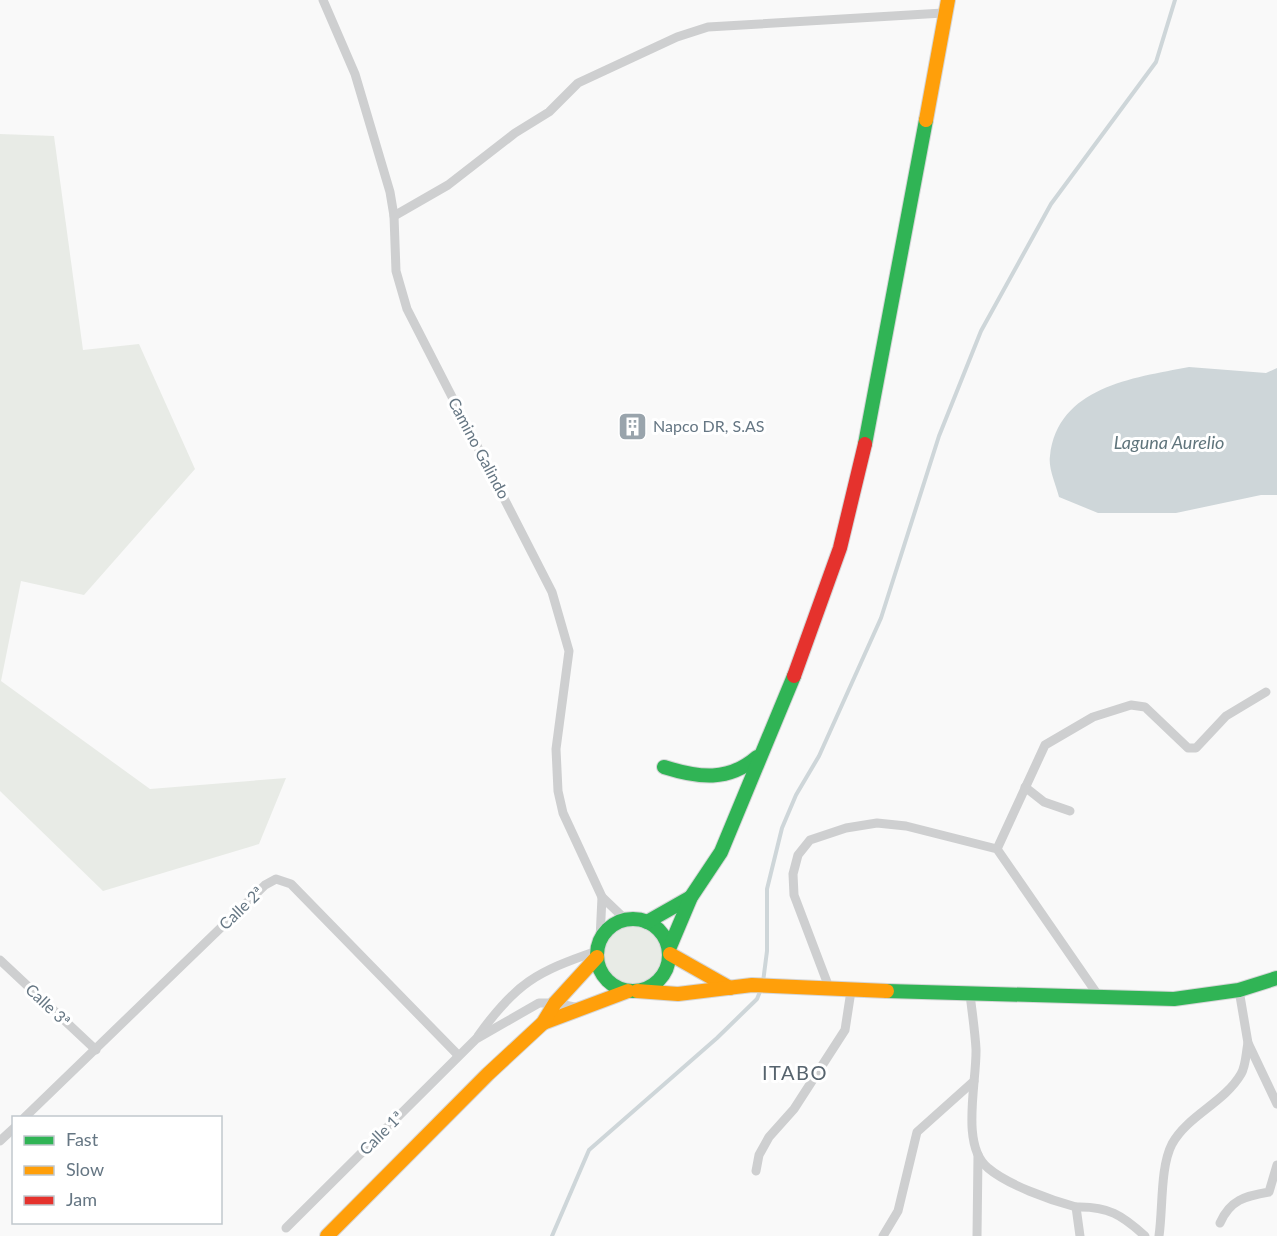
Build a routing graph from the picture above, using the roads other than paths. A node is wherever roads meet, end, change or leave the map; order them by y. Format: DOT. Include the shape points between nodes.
graph roads {
  1 [pos="323,0"];
  2 [pos="945,7"];
  3 [pos="394,216"];
  4 [pos="1266,692"];
  5 [pos="760,753"];
  6 [pos="664,766"];
  7 [pos="1025,787"];
  8 [pos="1070,811"];
  9 [pos="997,849"];
  10 [pos="602,897"];
  11 [pos="691,897"];
  12 [pos="625,919"];
  13 [pos="647,922"];
  14 [pos="598,949"];
  15 [pos="669,952"];
  16 [pos="0,960"];
  17 [pos="1277,978"];
  18 [pos="730,988"];
  19 [pos="830,990"];
  20 [pos="1239,990"];
  21 [pos="632,991"];
  22 [pos="851,991"];
  23 [pos="970,994"];
  24 [pos="1100,998"];
  25 [pos="555,1003"];
  26 [pos="579,1008"];
  27 [pos="543,1023"];
  28 [pos="476,1039"];
  29 [pos="1248,1043"];
  30 [pos="96,1050"];
  31 [pos="458,1055"];
  32 [pos="974,1081"];
  33 [pos="1277,1104"];
  34 [pos="26,1116"];
  35 [pos="12,1130"];
  36 [pos="0,1141"];
  37 [pos="978,1155"];
  38 [pos="1277,1165"];
  39 [pos="756,1171"];
  40 [pos="1076,1207"];
  41 [pos="1220,1223"];
  42 [pos="286,1228"];
  43 [pos="327,1236"];
  44 [pos="883,1236"];
  45 [pos="977,1236"];
  46 [pos="1080,1236"];
  47 [pos="1145,1236"];
  48 [pos="1159,1236"];
  1 -- 3 [label="street, Camino Galindo" via="355,74"];
  2 -- 3 [label="street" via="708,27 677,37 579,83 549,111 448,185"];
  2 -- 5 [label="main road" via="859,477 840,548 781,710"];
  3 -- 10 [label="street, Camino Galindo" via="396,271 407,309 519,522 552,592 565,631 569,651 556,749 558,791 563,813"];
  4 -- 7 [label="street" via="1226,716 1196,748 1188,748 1145,706 1131,705 1093,717 1045,745"];
  5 -- 6 [label="main road" via="745,769 707,778"];
  5 -- 11 [label="main road" via="721,852"];
  7 -- 8 [label="street" via="1044,802"];
  7 -- 9 [label="street"];
  9 -- 19 [label="street" via="906,826 877,823 810,840 798,855 793,874 794,895"];
  9 -- 24 [label="street"];
  10 -- 12 [label="street, Camino Galindo"];
  10 -- 14 [label="street, Camino Galindo"];
  11 -- 13 [label="main road"];
  11 -- 15 [label="main road"];
  12 -- 13 [label="main road"];
  12 -- 14 [label="main road" via="612,925"];
  13 -- 15 [label="main road" via="665,938"];
  14 -- 21 [label="main road" via="603,976 618,988"];
  14 -- 25 [label="main road"];
  14 -- 28 [label="street, Calle 1ª" via="526,981 497,1010"];
  15 -- 18 [label="main road"];
  15 -- 21 [label="main road" via="668,968 661,979 650,987"];
  16 -- 30 [label="street, Calle 3ª"];
  17 -- 20 [label="main road"];
  18 -- 19 [label="main road" via="785,985"];
  18 -- 21 [label="main road" via="678,994"];
  19 -- 22 [label="main road"];
  20 -- 24 [label="main road" via="1174,999"];
  20 -- 29 [label="street"];
  21 -- 26 [label="main road"];
  22 -- 23 [label="main road"];
  22 -- 39 [label="street" via="845,1030 794,1109 769,1137"];
  23 -- 24 [label="main road"];
  23 -- 32 [label="street" via="976,1049"];
  25 -- 26 [label="street, Calle 1ª"];
  25 -- 27 [label="main road"];
  25 -- 28 [label="street, Calle 1ª" via="533,1005"];
  26 -- 27 [label="main road"];
  27 -- 43 [label="main road"];
  28 -- 31 [label="street, Calle 1ª"];
  29 -- 33 [label="street"];
  29 -- 48 [label="street" via="1242,1072 1228,1092 1186,1126 1172,1144 1165,1165"];
  30 -- 31 [label="street, Calle 2ª" via="265,885 276,879 291,884"];
  30 -- 34 [label="street, Calle 2ª"];
  31 -- 42 [label="street, Calle 1ª"];
  32 -- 37 [label="street" via="972,1122"];
  32 -- 44 [label="street" via="917,1132 898,1211"];
  35 -- 36 [label="street"];
  37 -- 40 [label="street" via="987,1168 1011,1182"];
  37 -- 45 [label="street"];
  38 -- 41 [label="street" via="1269,1192 1250,1196 1227,1208"];
  40 -- 46 [label="street"];
  40 -- 47 [label="street" via="1099,1206 1127,1219"];
}
